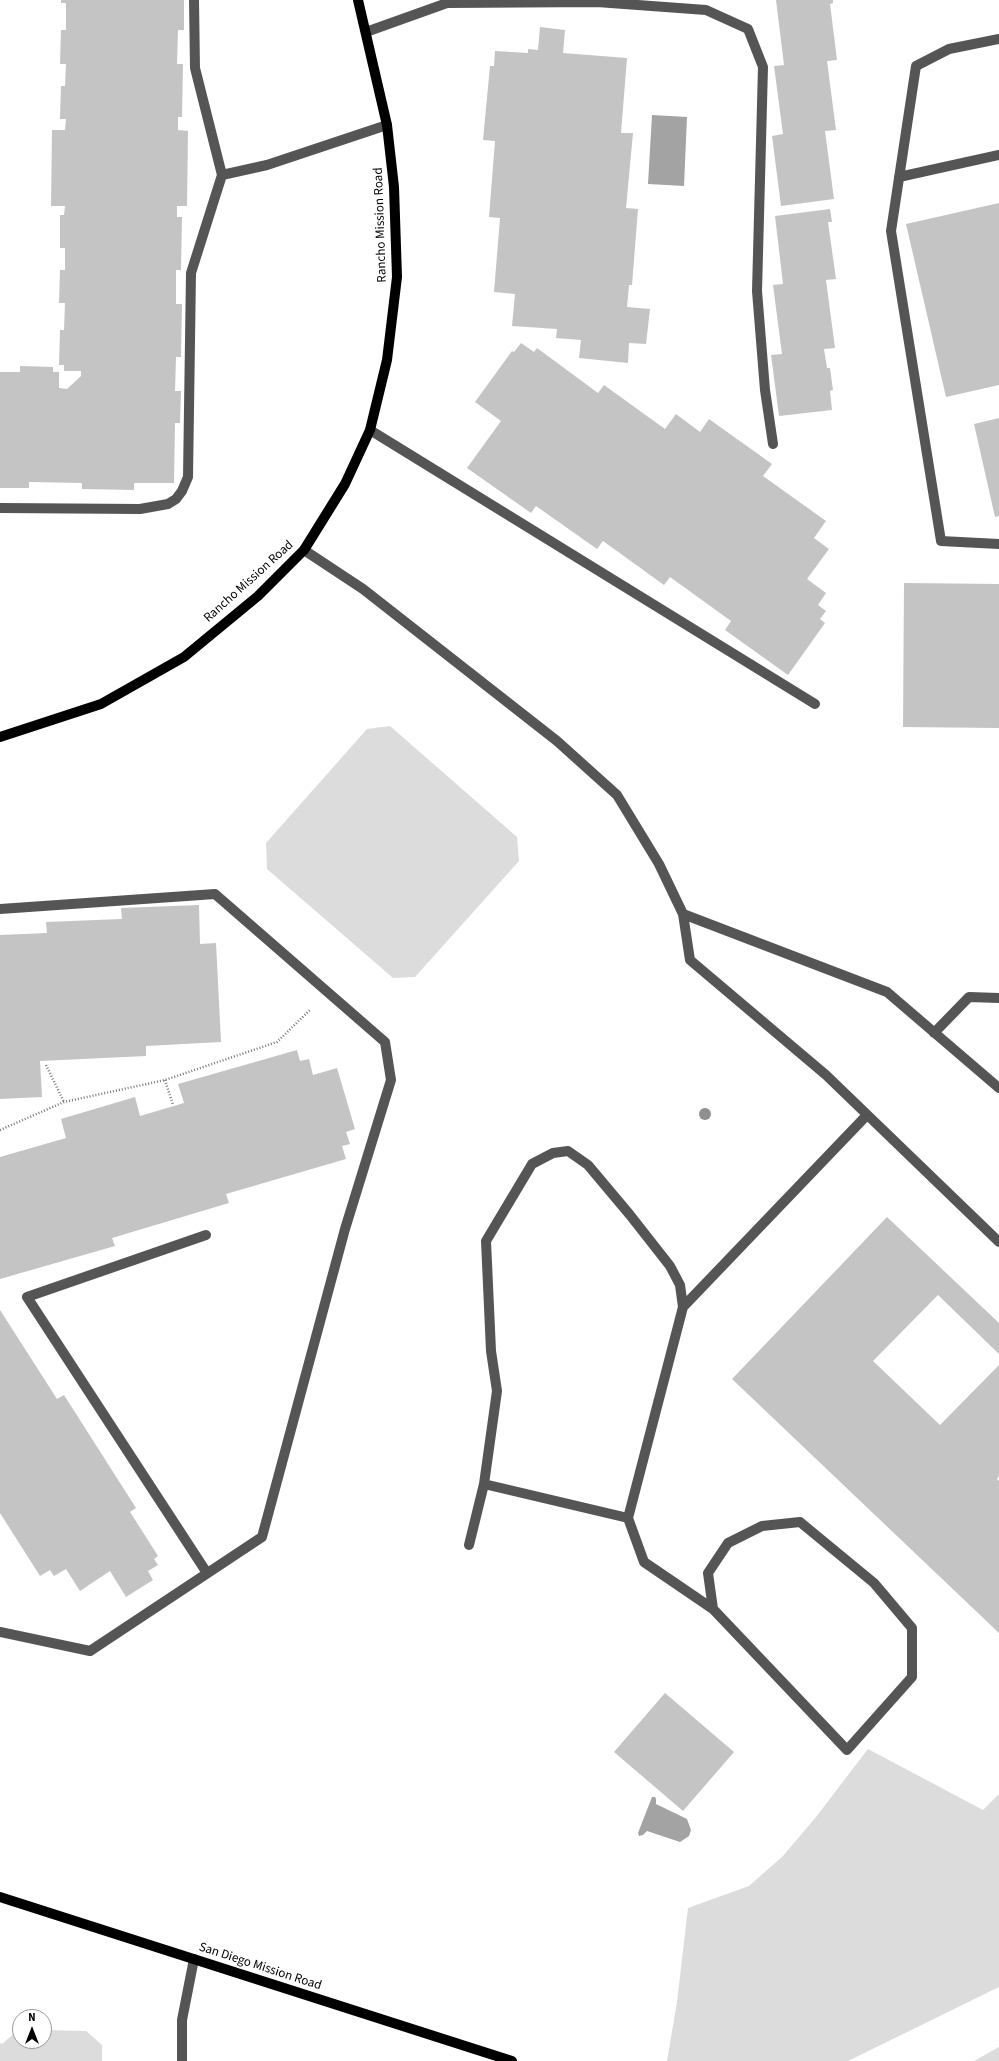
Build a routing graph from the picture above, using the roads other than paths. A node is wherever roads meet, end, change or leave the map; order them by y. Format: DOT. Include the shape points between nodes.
graph roads {
  1 [pos="194,0"];
  2 [pos="358,0"];
  3 [pos="366,32"];
  4 [pos="999,39"];
  5 [pos="387,125"];
  6 [pos="999,155"];
  7 [pos="222,175"];
  8 [pos="900,177"];
  9 [pos="370,430"];
  10 [pos="774,444"];
  11 [pos="0,508"];
  12 [pos="999,544"];
  13 [pos="304,550"];
  14 [pos="815,704"];
  15 [pos="0,737"];
  16 [pos="0,909"];
  17 [pos="683,914"];
  18 [pos="999,998"];
  19 [pos="934,1032"];
  20 [pos="999,1088"];
  21 [pos="867,1115"];
  22 [pos="206,1235"];
  23 [pos="999,1242"];
  24 [pos="683,1307"];
  25 [pos="484,1484"];
  26 [pos="628,1518"];
  27 [pos="469,1545"];
  28 [pos="207,1573"];
  29 [pos="713,1609"];
  30 [pos="0,1632"];
  31 [pos="0,1898"];
  32 [pos="194,1959"];
  33 [pos="182,2061"];
  34 [pos="512,2061"];
  1 -- 7 [label="lane" via="195,68"];
  2 -- 3 [label="main road, Rancho Mission Road"];
  3 -- 5 [label="main road, Rancho Mission Road"];
  3 -- 10 [label="lane" via="447,3 597,2 706,10 748,29 763,67 757,291 765,390"];
  4 -- 8 [label="lane" via="949,48 916,66"];
  5 -- 7 [label="lane" via="267,165"];
  5 -- 9 [label="main road, Rancho Mission Road" via="394,187 398,278 387,360"];
  6 -- 8 [label="lane"];
  7 -- 11 [label="lane" via="191,273 189,464 188,477 182,491 168,504 140,509"];
  8 -- 12 [label="lane" via="891,231 941,541"];
  9 -- 13 [label="main road, Rancho Mission Road" via="345,484"];
  9 -- 14 [label="lane"];
  13 -- 15 [label="main road, Rancho Mission Road" via="258,596 184,657 101,704"];
  13 -- 17 [label="lane" via="363,589 558,742 617,795 659,864"];
  16 -- 28 [label="lane" via="215,894 385,1042 391,1080 344,1229 262,1537"];
  17 -- 19 [label="lane" via="887,992"];
  17 -- 21 [label="lane" via="690,960 826,1075"];
  18 -- 19 [label="lane" via="969,997"];
  19 -- 20 [label="lane"];
  21 -- 23 [label="lane"];
  21 -- 24 [label="lane"];
  22 -- 28 [label="lane" via="27,1297"];
  24 -- 25 [label="lane" via="680,1285 670,1266 588,1165 568,1151 553,1153 532,1164 486,1241 491,1351 497,1391"];
  24 -- 26 [label="lane"];
  25 -- 26 [label="lane"];
  25 -- 27 [label="lane"];
  26 -- 29 [label="lane" via="644,1562"];
  28 -- 30 [label="lane" via="90,1651"];
  29 -- 29 [label="lane" via="846,1750 912,1677 912,1628 874,1583 800,1522 762,1526 728,1543 708,1573"];
  31 -- 32 [label="main road, San Diego Mission Road"];
  32 -- 33 [label="lane" via="182,2020"];
  32 -- 34 [label="main road, San Diego Mission Road"];
}
